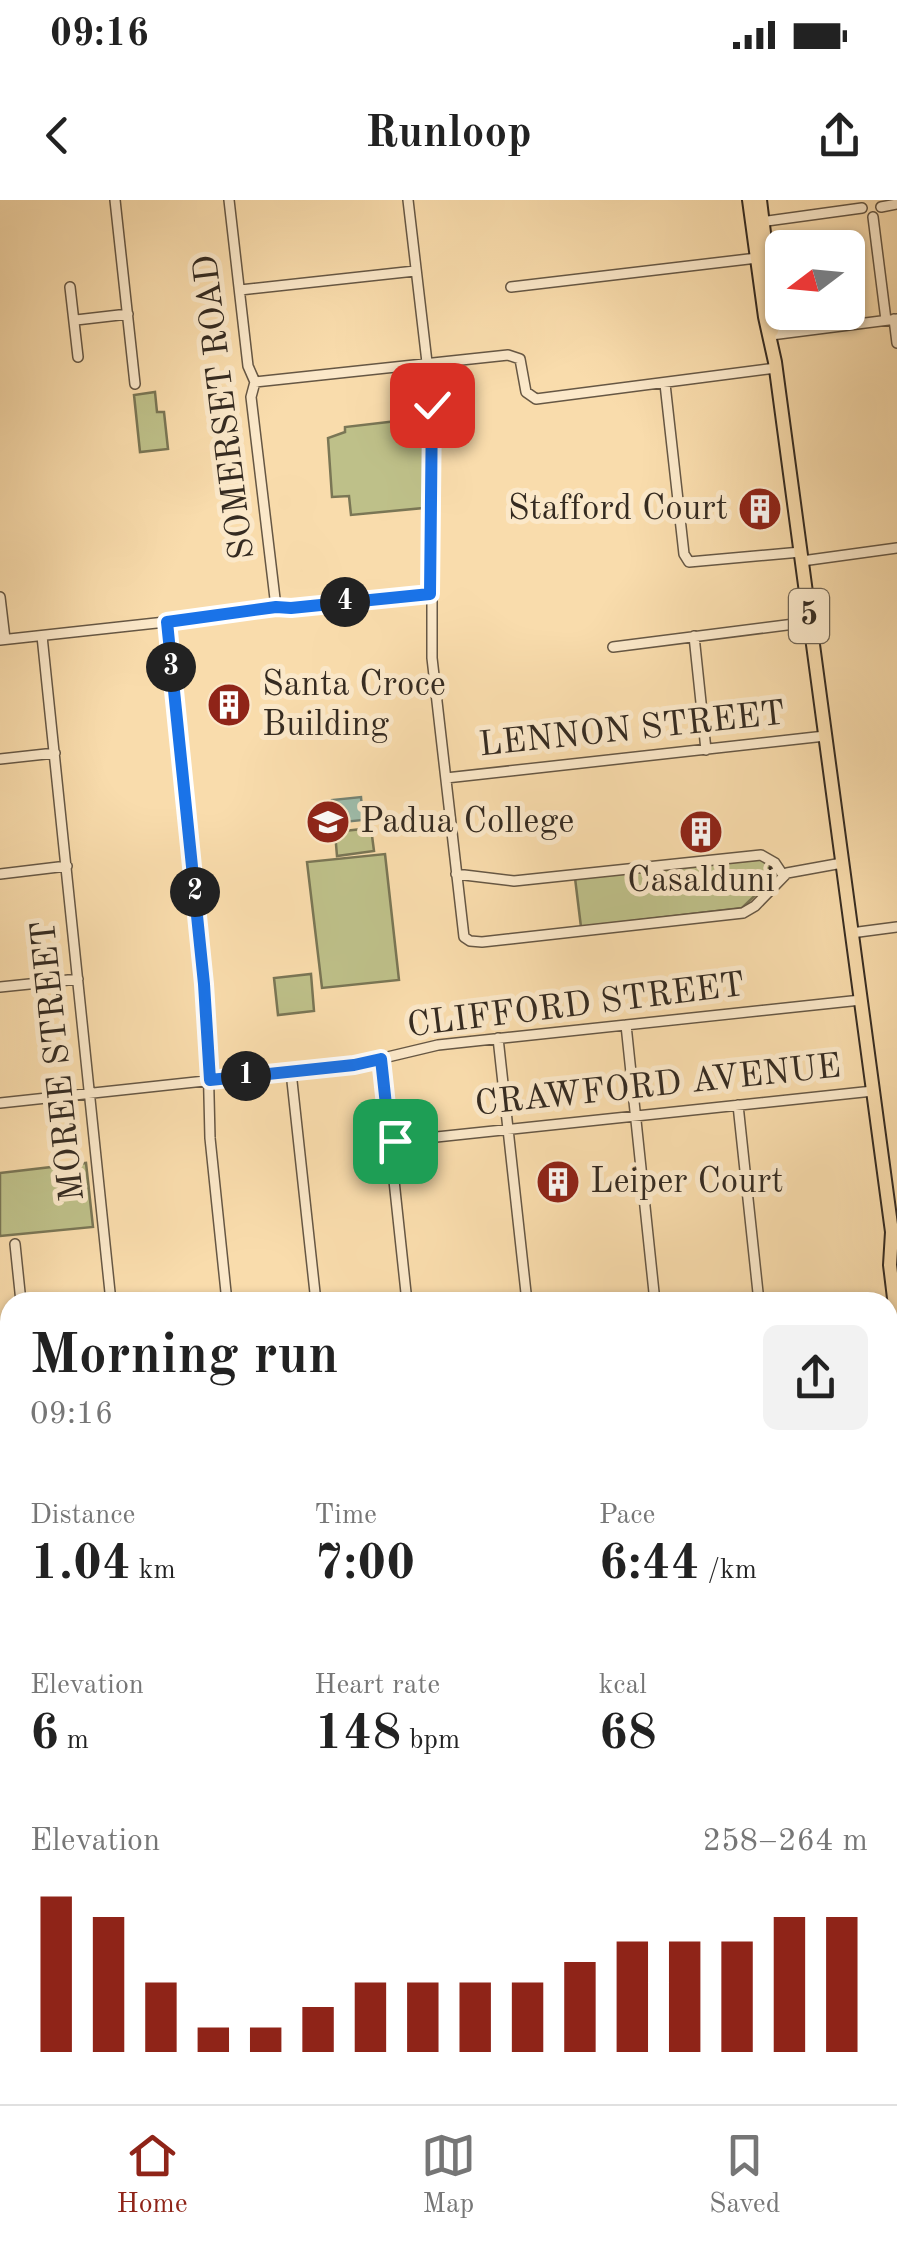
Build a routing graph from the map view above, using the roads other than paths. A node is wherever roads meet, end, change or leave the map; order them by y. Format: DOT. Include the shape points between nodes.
graph roads {
  1 [pos="114,200"];
  2 [pos="229,200"];
  3 [pos="408,200"];
  4 [pos="749,200"];
  5 [pos="760,200"];
  6 [pos="879,203"];
  7 [pos="864,204"];
  8 [pos="897,204"];
  9 [pos="873,217"];
  10 [pos="757,222"];
  11 [pos="756,258"];
  12 [pos="415,270"];
  13 [pos="70,287"];
  14 [pos="511,287"];
  15 [pos="240,290"];
  16 [pos="128,314"];
  17 [pos="76,320"];
  18 [pos="892,320"];
  19 [pos="772,335"];
  20 [pos="897,343"];
  21 [pos="78,357"];
  22 [pos="426,364"];
  23 [pos="776,368"];
  24 [pos="255,382"];
  25 [pos="136,384"];
  26 [pos="665,384"];
  27 [pos="897,548"];
  28 [pos="802,556"];
  29 [pos="430,594"];
  30 [pos="0,597"];
  31 [pos="276,607"];
  32 [pos="167,622"];
  33 [pos="810,622"];
  34 [pos="42,636"];
  35 [pos="694,636"];
  36 [pos="2,640"];
  37 [pos="614,647"];
  38 [pos="825,736"];
  39 [pos="706,750"];
  40 [pos="55,753"];
  41 [pos="0,760"];
  42 [pos="446,778"];
  43 [pos="842,863"];
  44 [pos="67,866"];
  45 [pos="0,874"];
  46 [pos="456,874"];
  47 [pos="783,875"];
  48 [pos="897,927"];
  49 [pos="852,933"];
  50 [pos="78,979"];
  51 [pos="0,987"];
  52 [pos="861,1000"];
  53 [pos="626,1025"];
  54 [pos="498,1038"];
  55 [pos="381,1059"];
  56 [pos="291,1072"];
  57 [pos="210,1080"];
  58 [pos="873,1090"];
  59 [pos="89,1093"];
  60 [pos="0,1103"];
  61 [pos="738,1105"];
  62 [pos="635,1116"];
  63 [pos="508,1130"];
  64 [pos="390,1142"];
  65 [pos="892,1232"];
  66 [pos="15,1244"];
  67 [pos="897,1250"];
  68 [pos="20,1292"];
  69 [pos="110,1292"];
  70 [pos="226,1292"];
  71 [pos="315,1292"];
  72 [pos="406,1292"];
  73 [pos="525,1292"];
  74 [pos="653,1292"];
  75 [pos="758,1292"];
  76 [pos="893,1292"];
  1 -- 16 [label="street"];
  2 -- 15 [label="street, SOMERSET ROAD"];
  3 -- 12 [label="street"];
  4 -- 10 [label="highway, 5"];
  5 -- 10 [label="highway, 5"];
  6 -- 8 [label="street"];
  6 -- 9 [label="street"];
  7 -- 9 [label="street"];
  7 -- 10 [label="street"];
  9 -- 18 [label="street"];
  10 -- 11 [label="highway, 5"];
  10 -- 19 [label="highway, 5"];
  11 -- 14 [label="street"];
  11 -- 19 [label="highway, 5"];
  12 -- 15 [label="street"];
  12 -- 22 [label="street"];
  13 -- 17 [label="street"];
  15 -- 24 [label="street, SOMERSET ROAD"];
  16 -- 17 [label="street"];
  16 -- 25 [label="street"];
  17 -- 21 [label="street"];
  18 -- 19 [label="street"];
  18 -- 20 [label="street"];
  19 -- 23 [label="highway, 5"];
  22 -- 24 [label="street"];
  22 -- 26 [label="street" via="515,356 530,397 539,399"];
  22 -- 29 [label="street" via="432,419"];
  23 -- 26 [label="street"];
  23 -- 28 [label="highway, 5"];
  24 -- 31 [label="street, SOMERSET ROAD" via="251,397"];
  26 -- 28 [label="street" via="689,562"];
  27 -- 28 [label="street"];
  28 -- 33 [label="highway, 5"];
  29 -- 31 [label="street"];
  29 -- 42 [label="street"];
  30 -- 36 [label="street"];
  31 -- 32 [label="street"];
  32 -- 34 [label="street"];
  32 -- 57 [label="street"];
  33 -- 35 [label="street"];
  33 -- 38 [label="highway, 5"];
  34 -- 36 [label="street"];
  34 -- 40 [label="street, MOREE STREET"];
  35 -- 37 [label="street"];
  35 -- 39 [label="street"];
  38 -- 39 [label="street, LENNON STREET"];
  38 -- 43 [label="highway, 5"];
  39 -- 42 [label="street, LENNON STREET"];
  40 -- 41 [label="street"];
  40 -- 44 [label="street, MOREE STREET"];
  42 -- 46 [label="street"];
  43 -- 47 [label="street"];
  43 -- 49 [label="highway, 5"];
  44 -- 45 [label="street"];
  44 -- 50 [label="street, MOREE STREET"];
  46 -- 47 [label="street" via="514,881 761,855"];
  46 -- 47 [label="street" via="461,930 467,940 482,942 742,913"];
  48 -- 49 [label="street"];
  49 -- 52 [label="highway, 5"];
  50 -- 51 [label="street"];
  50 -- 59 [label="street, MOREE STREET"];
  52 -- 53 [label="street, CLIFFORD STREET"];
  52 -- 58 [label="highway, 5"];
  53 -- 54 [label="street, CLIFFORD STREET"];
  53 -- 62 [label="street"];
  54 -- 55 [label="street, CLIFFORD STREET"];
  54 -- 63 [label="street"];
  55 -- 56 [label="street, CLIFFORD STREET"];
  55 -- 64 [label="street"];
  56 -- 57 [label="street, CLIFFORD STREET"];
  56 -- 71 [label="street"];
  57 -- 59 [label="street, CLIFFORD STREET"];
  57 -- 70 [label="street"];
  58 -- 61 [label="street, CRAWFORD AVENUE"];
  58 -- 65 [label="highway, 5"];
  59 -- 60 [label="street, CLIFFORD STREET"];
  59 -- 69 [label="street, MOREE STREET"];
  61 -- 62 [label="street, CRAWFORD AVENUE"];
  61 -- 75 [label="street"];
  62 -- 63 [label="street, CRAWFORD AVENUE"];
  62 -- 74 [label="street"];
  63 -- 64 [label="street, CRAWFORD AVENUE"];
  63 -- 73 [label="street"];
  64 -- 72 [label="street"];
  65 -- 67 [label="highway, 5"];
  65 -- 76 [label="highway, 5"];
  66 -- 68 [label="street"];
}
